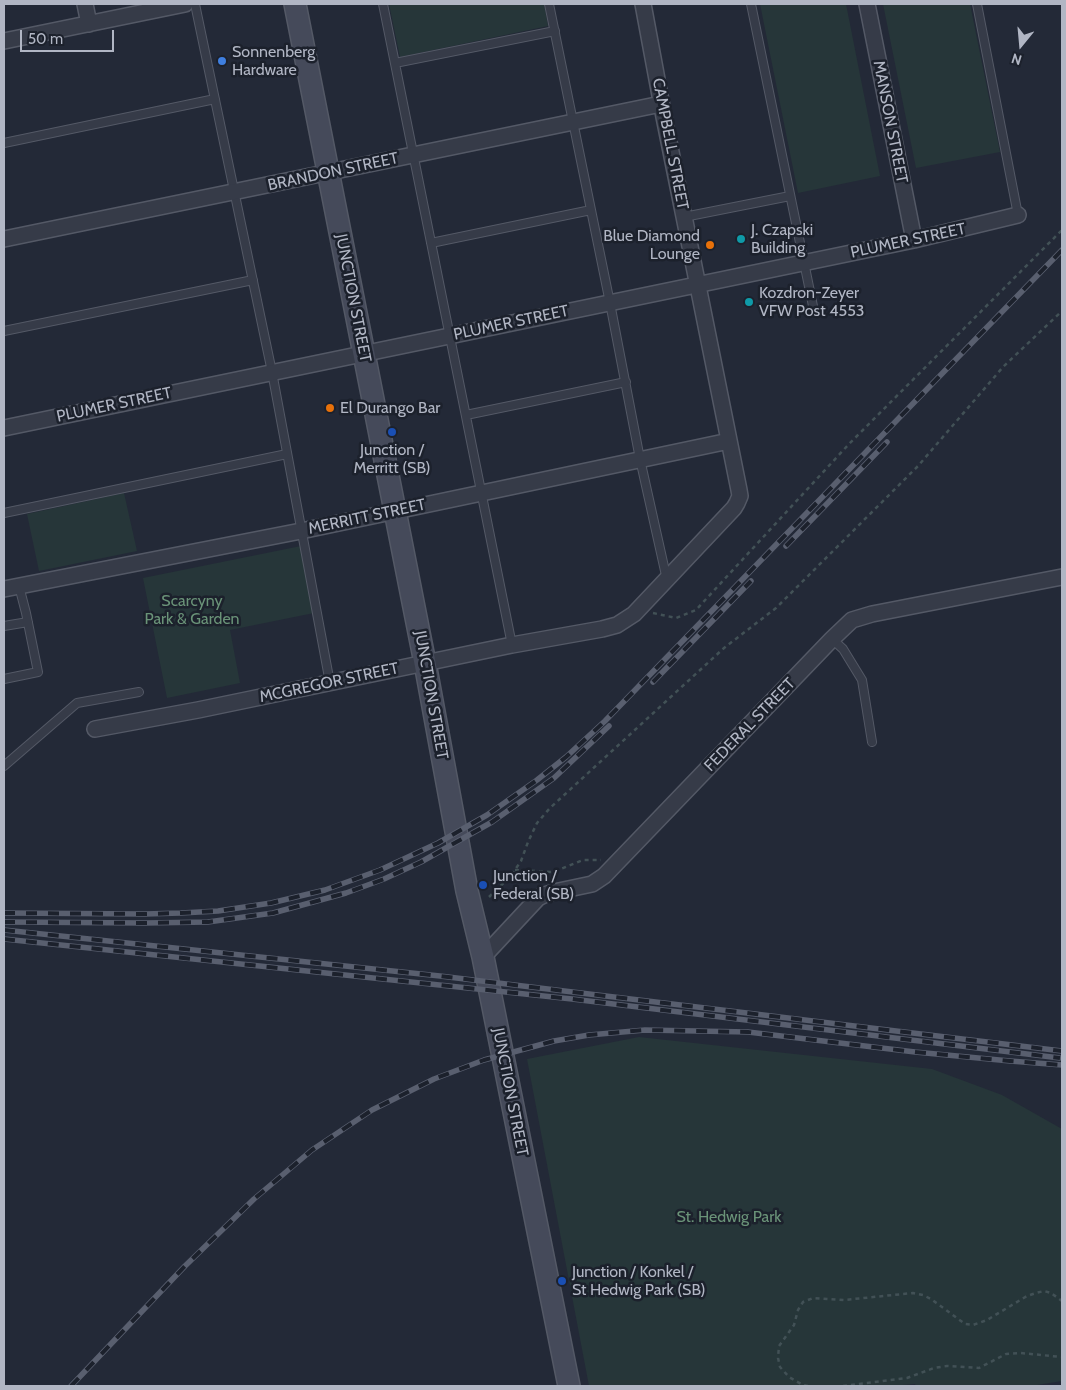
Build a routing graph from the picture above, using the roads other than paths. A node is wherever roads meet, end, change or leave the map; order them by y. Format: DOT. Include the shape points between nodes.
graph roads {
  1 [pos="85,4"];
  2 [pos="185,4"];
  3 [pos="195,4"];
  4 [pos="295,4"];
  5 [pos="383,4"];
  6 [pos="550,4"];
  7 [pos="643,4"];
  8 [pos="750,4"];
  9 [pos="867,4"];
  10 [pos="977,4"];
  11 [pos="89,24"];
  12 [pos="555,31"];
  13 [pos="4,41"];
  14 [pos="395,63"];
  15 [pos="216,99"];
  16 [pos="661,104"];
  17 [pos="573,122"];
  18 [pos="4,143"];
  19 [pos="413,155"];
  20 [pos="329,173"];
  21 [pos="235,192"];
  22 [pos="790,196"];
  23 [pos="591,210"];
  24 [pos="1018,216"];
  25 [pos="684,217"];
  26 [pos="4,239"];
  27 [pos="914,240"];
  28 [pos="431,243"];
  29 [pos="804,263"];
  30 [pos="253,280"];
  31 [pos="697,285"];
  32 [pos="610,303"];
  33 [pos="814,311"];
  34 [pos="4,331"];
  35 [pos="449,336"];
  36 [pos="364,353"];
  37 [pos="272,372"];
  38 [pos="626,382"];
  39 [pos="466,416"];
  40 [pos="4,428"];
  41 [pos="729,441"];
  42 [pos="286,454"];
  43 [pos="640,459"];
  44 [pos="739,490"];
  45 [pos="481,492"];
  46 [pos="395,510"];
  47 [pos="4,513"];
  48 [pos="301,531"];
  49 [pos="1062,577"];
  50 [pos="667,580"];
  51 [pos="11,588"];
  52 [pos="28,622"];
  53 [pos="4,626"];
  54 [pos="832,639"];
  55 [pos="512,645"];
  56 [pos="425,663"];
  57 [pos="4,679"];
  58 [pos="330,683"];
  59 [pos="139,692"];
  60 [pos="95,729"];
  61 [pos="872,742"];
  62 [pos="4,766"];
  63 [pos="483,956"];
  64 [pos="569,1386"];
  1 -- 11 [label="street"];
  2 -- 11 [label="street"];
  3 -- 15 [label="lane"];
  4 -- 20 [label="street, JUNCTION STREET"];
  5 -- 14 [label="lane"];
  6 -- 12 [label="lane"];
  7 -- 16 [label="street, CAMPBELL STREET"];
  8 -- 22 [label="lane"];
  9 -- 27 [label="street, MANSON STREET"];
  10 -- 24 [label="lane"];
  11 -- 13 [label="street"];
  12 -- 14 [label="lane"];
  12 -- 17 [label="lane"];
  14 -- 19 [label="lane"];
  15 -- 18 [label="lane"];
  15 -- 21 [label="lane"];
  16 -- 17 [label="street, BRANDON STREET"];
  16 -- 25 [label="street, CAMPBELL STREET"];
  17 -- 19 [label="street, BRANDON STREET"];
  17 -- 23 [label="lane"];
  19 -- 20 [label="street, BRANDON STREET"];
  19 -- 28 [label="lane"];
  20 -- 21 [label="street, BRANDON STREET"];
  20 -- 36 [label="street, JUNCTION STREET"];
  21 -- 26 [label="street, BRANDON STREET"];
  21 -- 30 [label="lane"];
  22 -- 25 [label="lane"];
  22 -- 29 [label="lane"];
  23 -- 28 [label="lane"];
  23 -- 32 [label="lane"];
  24 -- 27 [label="street, PLUMER STREET"];
  25 -- 31 [label="street, CAMPBELL STREET"];
  27 -- 29 [label="street, PLUMER STREET"];
  28 -- 35 [label="lane"];
  29 -- 31 [label="street, PLUMER STREET"];
  29 -- 33 [label="lane"];
  30 -- 34 [label="lane"];
  30 -- 37 [label="lane"];
  31 -- 32 [label="street, PLUMER STREET"];
  31 -- 41 [label="street, CAMPBELL STREET"];
  32 -- 35 [label="street, PLUMER STREET"];
  32 -- 38 [label="lane"];
  35 -- 36 [label="street, PLUMER STREET"];
  35 -- 39 [label="lane"];
  36 -- 37 [label="street, PLUMER STREET"];
  36 -- 46 [label="street, JUNCTION STREET"];
  37 -- 40 [label="street, PLUMER STREET"];
  37 -- 42 [label="lane"];
  38 -- 39 [label="lane"];
  38 -- 43 [label="lane"];
  39 -- 45 [label="lane"];
  41 -- 43 [label="street, MERRITT STREET"];
  41 -- 44 [label="street, CAMPBELL STREET"];
  42 -- 47 [label="lane"];
  42 -- 48 [label="lane"];
  43 -- 45 [label="street, MERRITT STREET"];
  43 -- 50 [label="lane"];
  44 -- 50 [label="street, MCGREGOR STREET" via="740,496 734,508"];
  45 -- 46 [label="street, MERRITT STREET"];
  45 -- 55 [label="lane"];
  46 -- 48 [label="street, MERRITT STREET"];
  46 -- 56 [label="street, JUNCTION STREET"];
  48 -- 51 [label="street, MERRITT STREET"];
  48 -- 58 [label="lane"];
  49 -- 54 [label="street, FEDERAL STREET" via="872,614 852,620"];
  50 -- 55 [label="street, MCGREGOR STREET" via="640,608 617,625"];
  51 -- 52 [label="lane"];
  52 -- 53 [label="lane"];
  52 -- 57 [label="lane" via="38,672"];
  54 -- 61 [label="lane" via="843,649 862,680"];
  54 -- 63 [label="street, FEDERAL STREET" via="604,876 592,884 538,898"];
  55 -- 56 [label="street, MCGREGOR STREET"];
  56 -- 58 [label="street, MCGREGOR STREET"];
  56 -- 63 [label="street, JUNCTION STREET" via="467,891"];
  58 -- 60 [label="street, MCGREGOR STREET"];
  59 -- 62 [label="lane" via="77,703"];
  63 -- 64 [label="street, JUNCTION STREET"];
}
